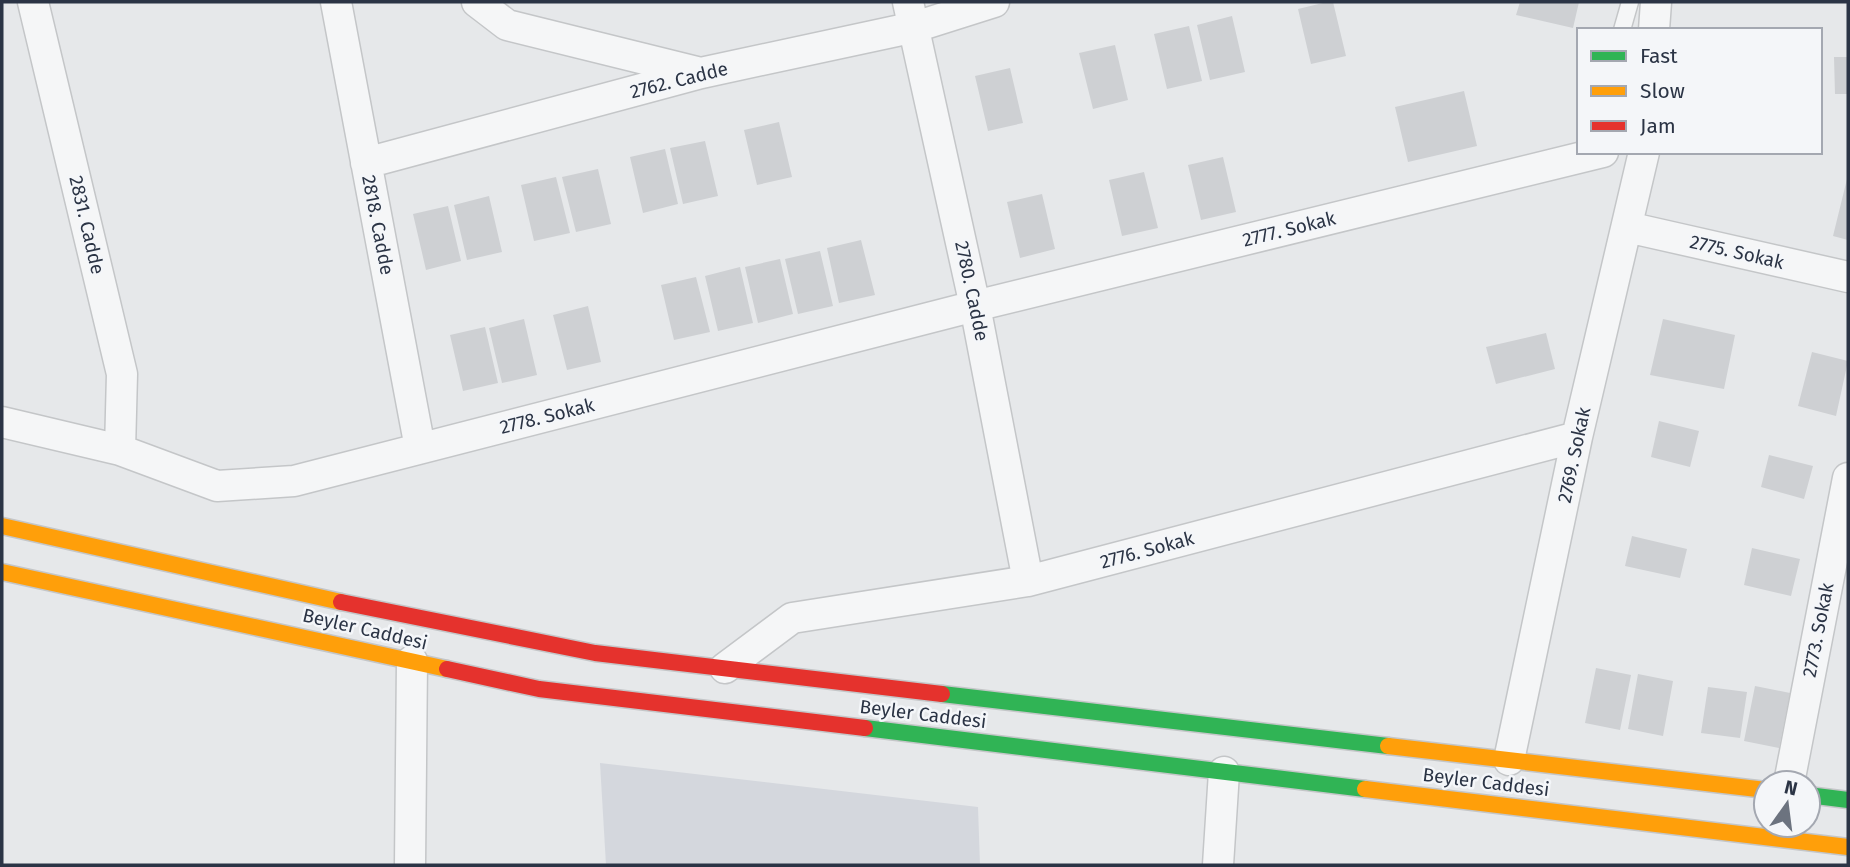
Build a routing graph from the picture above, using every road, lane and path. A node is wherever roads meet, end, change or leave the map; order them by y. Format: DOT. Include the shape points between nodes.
graph roads {
  1 [pos="33,2"];
  2 [pos="336,2"];
  3 [pos="477,2"];
  4 [pos="994,2"];
  5 [pos="1630,2"];
  6 [pos="1656,2"];
  7 [pos="912,14"];
  8 [pos="1623,28"];
  9 [pos="1654,28"];
  10 [pos="701,73"];
  11 [pos="1590,154"];
  12 [pos="1644,154"];
  13 [pos="366,163"];
  14 [pos="1626,227"];
  15 [pos="1848,277"];
  16 [pos="975,306"];
  17 [pos="2,422"];
  18 [pos="1577,437"];
  19 [pos="420,448"];
  20 [pos="120,450"];
  21 [pos="1848,478"];
  22 [pos="2,526"];
  23 [pos="2,572"];
  24 [pos="1028,581"];
  25 [pos="412,661"];
  26 [pos="725,668"];
  27 [pos="1508,765"];
  28 [pos="1225,766"];
  29 [pos="1792,769"];
  30 [pos="1752,789"];
  31 [pos="1822,797"];
  32 [pos="1848,800"];
  33 [pos="1848,847"];
  34 [pos="410,865"];
  35 [pos="1218,865"];
  1 -- 20 [label="street, 2831. Cadde" via="122,374"];
  2 -- 13 [label="street, 2818. Cadde"];
  3 -- 10 [label="street" via="507,25"];
  4 -- 7 [label="street, 2762. Cadde"];
  5 -- 8 [label="lane"];
  6 -- 9 [label="street"];
  7 -- 10 [label="street, 2762. Cadde"];
  7 -- 16 [label="street, 2780. Cadde"];
  10 -- 13 [label="street, 2762. Cadde"];
  11 -- 16 [label="street, 2777. Sokak"];
  12 -- 14 [label="street, 2769. Sokak"];
  13 -- 19 [label="street, 2818. Cadde"];
  14 -- 15 [label="street, 2775. Sokak"];
  14 -- 18 [label="street, 2769. Sokak"];
  16 -- 19 [label="street, 2778. Sokak"];
  16 -- 24 [label="street, 2780. Cadde"];
  17 -- 20 [label="street, 2778. Sokak"];
  18 -- 24 [label="street, 2776. Sokak"];
  18 -- 27 [label="street, 2769. Sokak"];
  19 -- 20 [label="street, 2778. Sokak" via="295,481 217,486"];
  21 -- 29 [label="street, 2773. Sokak"];
  22 -- 26 [label="main road, Beyler Caddesi" via="595,653"];
  23 -- 25 [label="main road, Beyler Caddesi"];
  24 -- 26 [label="street, 2776. Sokak" via="792,618"];
  25 -- 28 [label="main road, Beyler Caddesi" via="539,689"];
  25 -- 34 [label="street"];
  26 -- 27 [label="main road, Beyler Caddesi"];
  27 -- 30 [label="main road, Beyler Caddesi"];
  28 -- 33 [label="main road, Beyler Caddesi"];
  28 -- 35 [label="street"];
  31 -- 32 [label="main road"];
}
